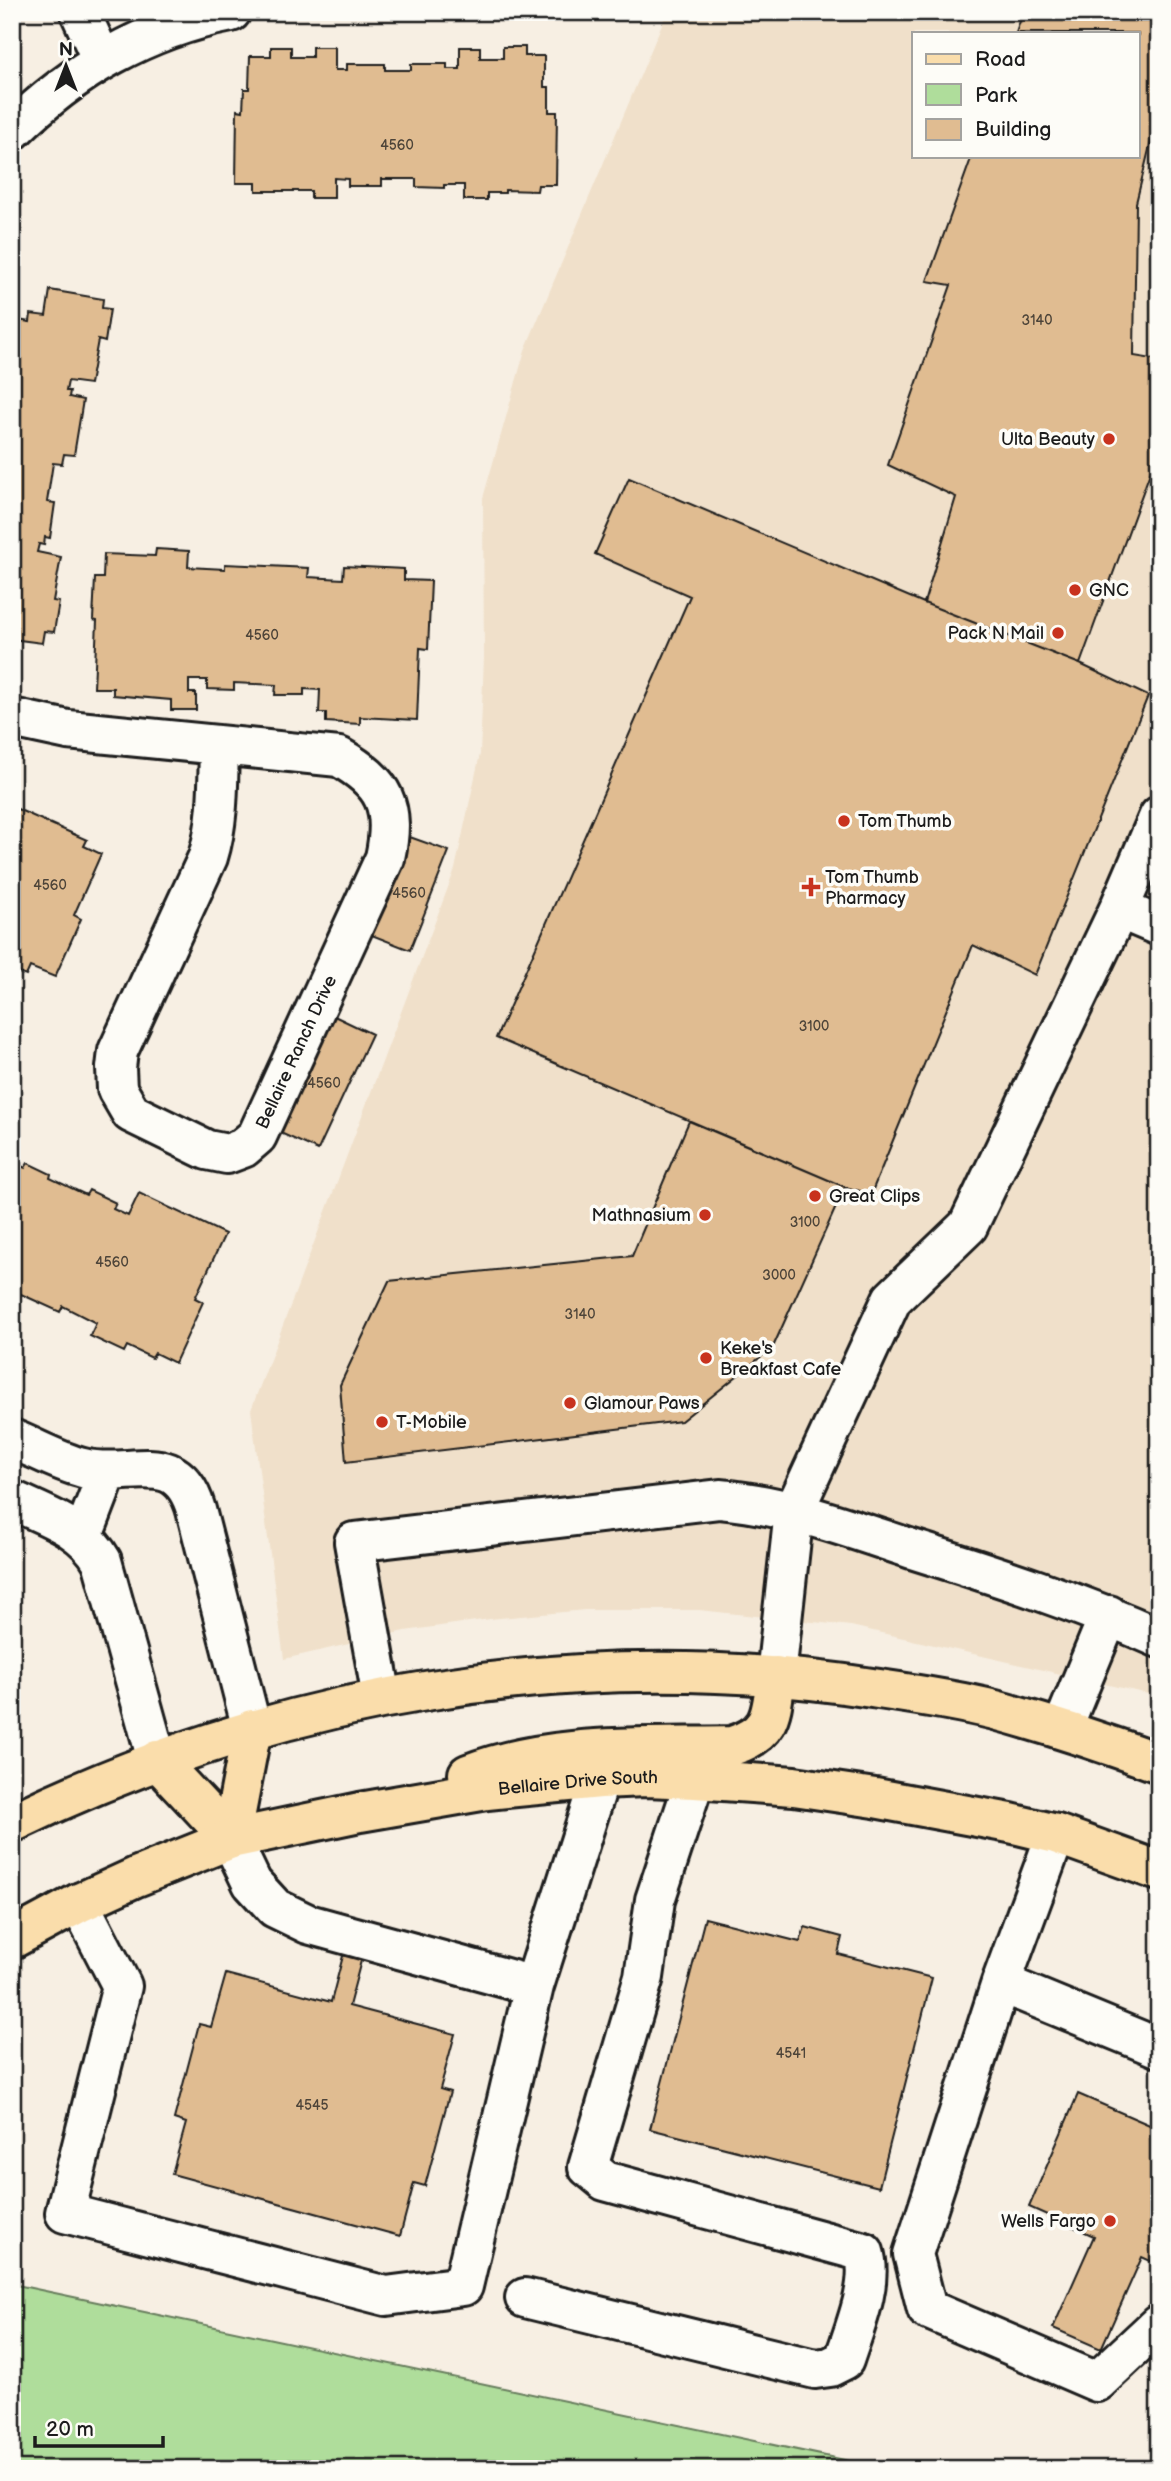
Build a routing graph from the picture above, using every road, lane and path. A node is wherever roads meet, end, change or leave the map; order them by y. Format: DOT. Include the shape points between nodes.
graph roads {
  1 [pos="80,12"];
  2 [pos="231,12"];
  3 [pos="102,60"];
  4 [pos="12,131"];
  5 [pos="12,718"];
  6 [pos="219,745"];
  7 [pos="1159,816"];
  8 [pos="1119,909"];
  9 [pos="1159,926"];
  10 [pos="12,1439"];
  11 [pos="108,1471"];
  12 [pos="12,1500"];
  13 [pos="794,1511"];
  14 [pos="83,1536"];
  15 [pos="1109,1615"];
  16 [pos="1159,1638"];
  17 [pos="776,1676"];
  18 [pos="382,1698"];
  19 [pos="252,1729"];
  20 [pos="1062,1729"];
  21 [pos="157,1760"];
  22 [pos="1159,1763"];
  23 [pos="600,1779"];
  24 [pos="695,1779"];
  25 [pos="421,1801"];
  26 [pos="12,1823"];
  27 [pos="1056,1834"];
  28 [pos="231,1839"];
  29 [pos="1159,1871"];
  30 [pos="79,1903"];
  31 [pos="12,1939"];
  32 [pos="1001,1983"];
  33 [pos="534,1986"];
  34 [pos="1159,2048"];
  35 [pos="525,2298"];
  36 [pos="1159,2323"];
  1 -- 3 [label="lane"];
  2 -- 3 [label="lane" via="151,37"];
  3 -- 4 [label="lane" via="43,101"];
  5 -- 6 [label="lane, Bellaire Ranch Drive" via="68,730"];
  6 -- 6 [label="lane, Bellaire Ranch Drive" via="214,839 118,1051 116,1068 117,1088 131,1113 207,1150 227,1154 257,1136 386,858 390,834 381,791 362,770 338,757"];
  7 -- 8 [label="lane"];
  8 -- 9 [label="lane"];
  8 -- 13 [label="lane" via="968,1226 892,1299"];
  10 -- 11 [label="lane" via="83,1468"];
  11 -- 14 [label="lane"];
  11 -- 19 [label="lane" via="165,1470 192,1496"];
  12 -- 14 [label="lane"];
  13 -- 15 [label="lane"];
  13 -- 17 [label="lane"];
  13 -- 18 [label="lane" via="720,1499 354,1542"];
  14 -- 21 [label="lane" via="102,1561"];
  15 -- 16 [label="lane"];
  15 -- 20 [label="lane"];
  17 -- 18 [label="main road" via="556,1674"];
  17 -- 20 [label="main road" via="945,1700"];
  17 -- 25 [label="main road" via="768,1723 746,1742 520,1759 463,1776"];
  18 -- 19 [label="main road"];
  19 -- 21 [label="main road"];
  19 -- 28 [label="main road"];
  20 -- 22 [label="main road"];
  21 -- 26 [label="main road"];
  21 -- 28 [label="main road"];
  23 -- 24 [label="main road, Bellaire Drive South"];
  23 -- 25 [label="main road, Bellaire Drive South"];
  23 -- 33 [label="lane"];
  24 -- 27 [label="main road, Bellaire Drive South" via="875,1798"];
  24 -- 35 [label="lane" via="655,1900 644,1977 588,2167 605,2181 864,2252 868,2265 848,2349 844,2360 815,2369"];
  25 -- 28 [label="main road, Bellaire Drive South"];
  27 -- 29 [label="main road, Bellaire Drive South"];
  27 -- 32 [label="lane"];
  28 -- 30 [label="main road, Bellaire Drive South"];
  28 -- 33 [label="lane" via="252,1883 275,1908 308,1924"];
  30 -- 31 [label="main road, Bellaire Drive South"];
  30 -- 33 [label="lane" via="122,1986 65,2213 386,2296 463,2286"];
  32 -- 34 [label="lane"];
  32 -- 36 [label="lane" via="913,2253 927,2309 1097,2382"];
}
